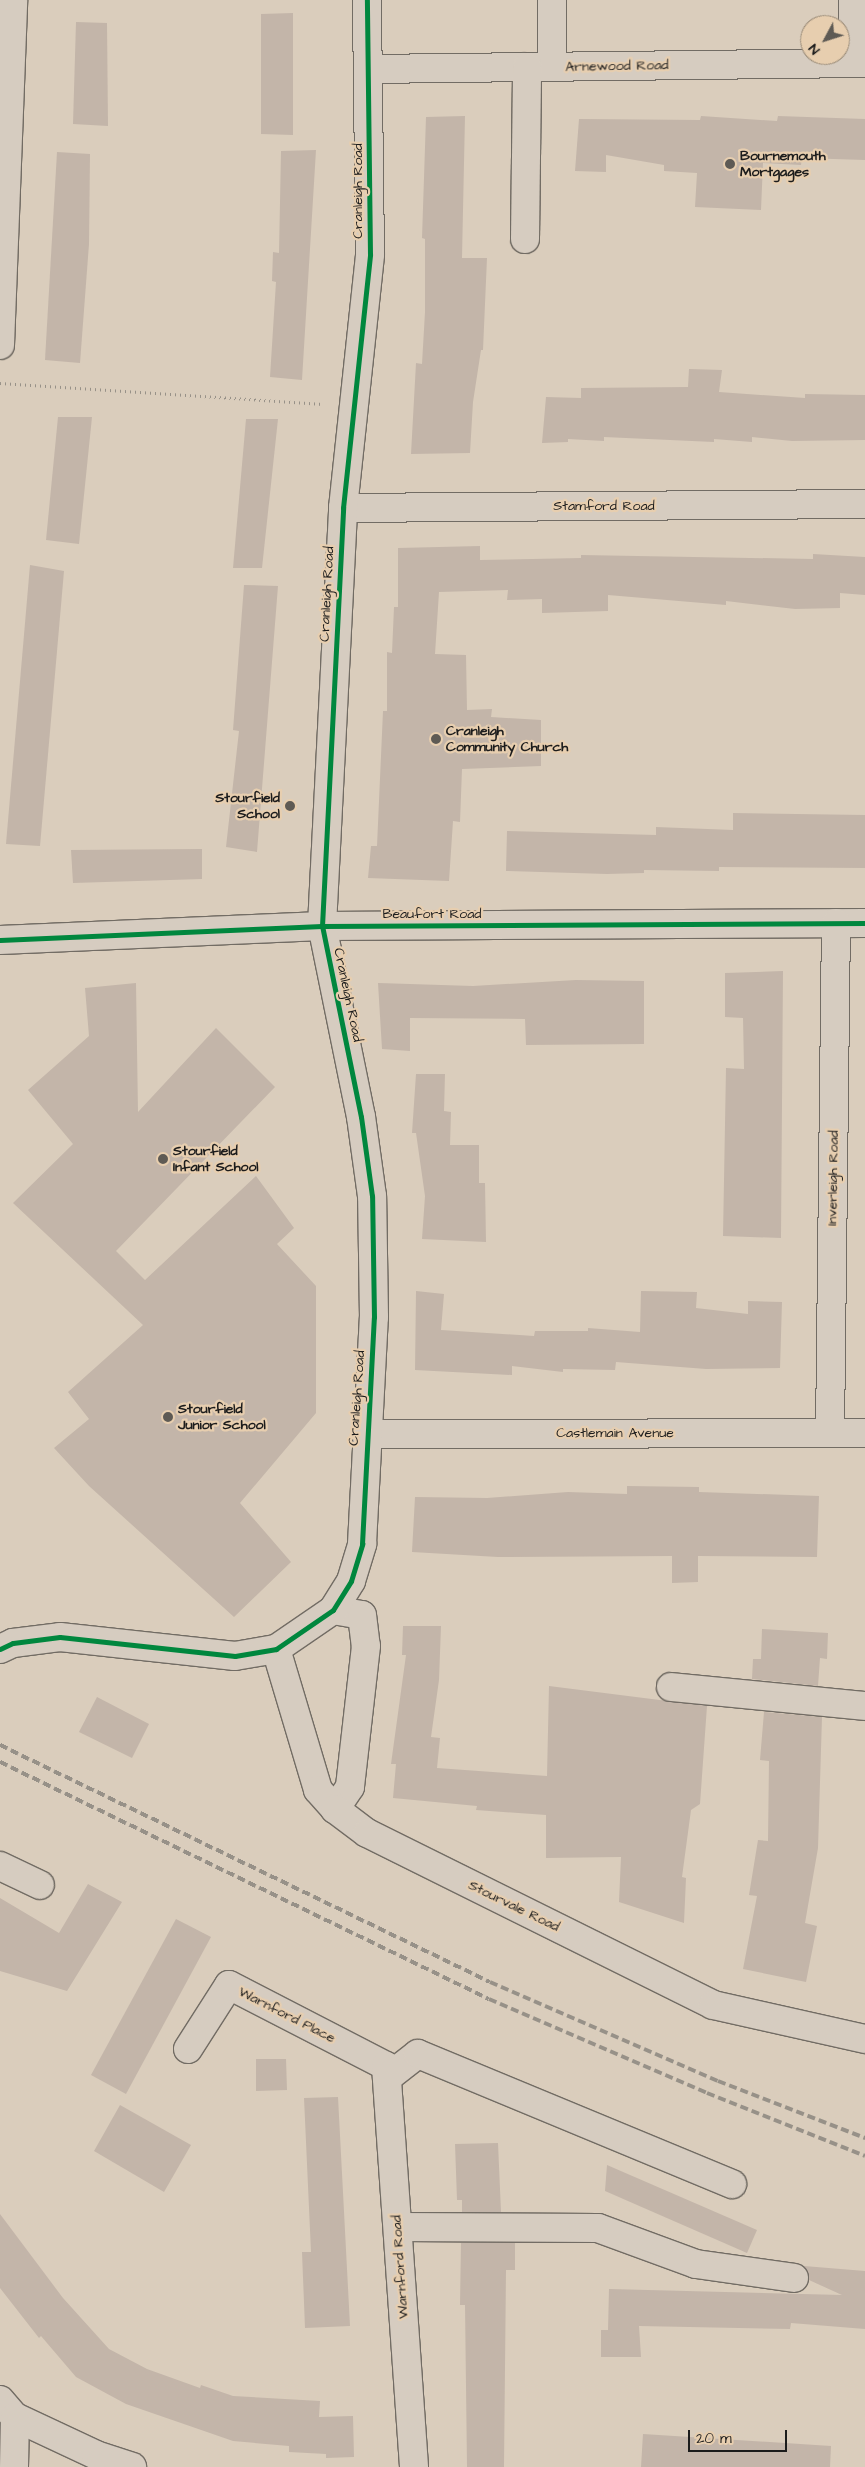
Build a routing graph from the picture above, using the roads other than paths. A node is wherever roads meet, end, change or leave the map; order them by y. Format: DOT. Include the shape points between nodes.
graph roads {
  1 [pos="13,0"];
  2 [pos="367,0"];
  3 [pos="552,0"];
  4 [pos="853,0"];
  5 [pos="859,63"];
  6 [pos="540,66"];
  7 [pos="369,69"];
  8 [pos="525,239"];
  9 [pos="0,345"];
  10 [pos="865,504"];
  11 [pos="343,508"];
  12 [pos="836,922"];
  13 [pos="865,923"];
  14 [pos="322,926"];
  15 [pos="0,940"];
  16 [pos="830,1433"];
  17 [pos="865,1433"];
  18 [pos="366,1434"];
  19 [pos="333,1610"];
  20 [pos="0,1649"];
  21 [pos="276,1649"];
  22 [pos="671,1687"];
  23 [pos="865,1706"];
  24 [pos="335,1809"];
  25 [pos="0,1866"];
  26 [pos="40,1885"];
  27 [pos="865,2038"];
  28 [pos="188,2049"];
  29 [pos="386,2072"];
  30 [pos="732,2184"];
  31 [pos="398,2227"];
  32 [pos="794,2278"];
  33 [pos="7,2409"];
  34 [pos="14,2467"];
  35 [pos="132,2467"];
  36 [pos="414,2467"];
  1 -- 9 [label="street"];
  2 -- 7 [label="street, Cranleigh Road"];
  3 -- 6 [label="street"];
  4 -- 5 [label="street"];
  5 -- 6 [label="street, Arnewood Road"];
  6 -- 7 [label="street, Arnewood Road"];
  6 -- 8 [label="street"];
  7 -- 11 [label="street, Cranleigh Road" via="370,254"];
  10 -- 11 [label="street, Stamford Road"];
  11 -- 14 [label="street, Cranleigh Road"];
  12 -- 13 [label="street, Beaufort Road"];
  12 -- 14 [label="street, Beaufort Road"];
  12 -- 16 [label="street, Inverleigh Road"];
  14 -- 15 [label="street, Beaufort Road"];
  14 -- 18 [label="street, Cranleigh Road" via="361,1117 372,1196 374,1317"];
  16 -- 17 [label="street, Castlemain Avenue"];
  16 -- 18 [label="street, Castlemain Avenue"];
  18 -- 19 [label="street, Cranleigh Road" via="362,1544 351,1581"];
  19 -- 21 [label="street, Cranleigh Road"];
  19 -- 24 [label="street" via="362,1615 366,1646 350,1787"];
  20 -- 21 [label="street, Cranleigh Road" via="60,1637 235,1656"];
  21 -- 24 [label="street, Stourvale Road" via="318,1790"];
  22 -- 23 [label="street"];
  24 -- 27 [label="street, Stourvale Road" via="367,1833 713,2005"];
  25 -- 26 [label="street"];
  28 -- 29 [label="street, Warnford Place" via="229,1985"];
  29 -- 30 [label="street" via="418,2054"];
  29 -- 31 [label="street, Warnford Road"];
  31 -- 32 [label="street" via="598,2228 696,2264"];
  31 -- 36 [label="street, Warnford Road"];
  33 -- 34 [label="street"];
  33 -- 35 [label="street" via="96,2455"];
}
